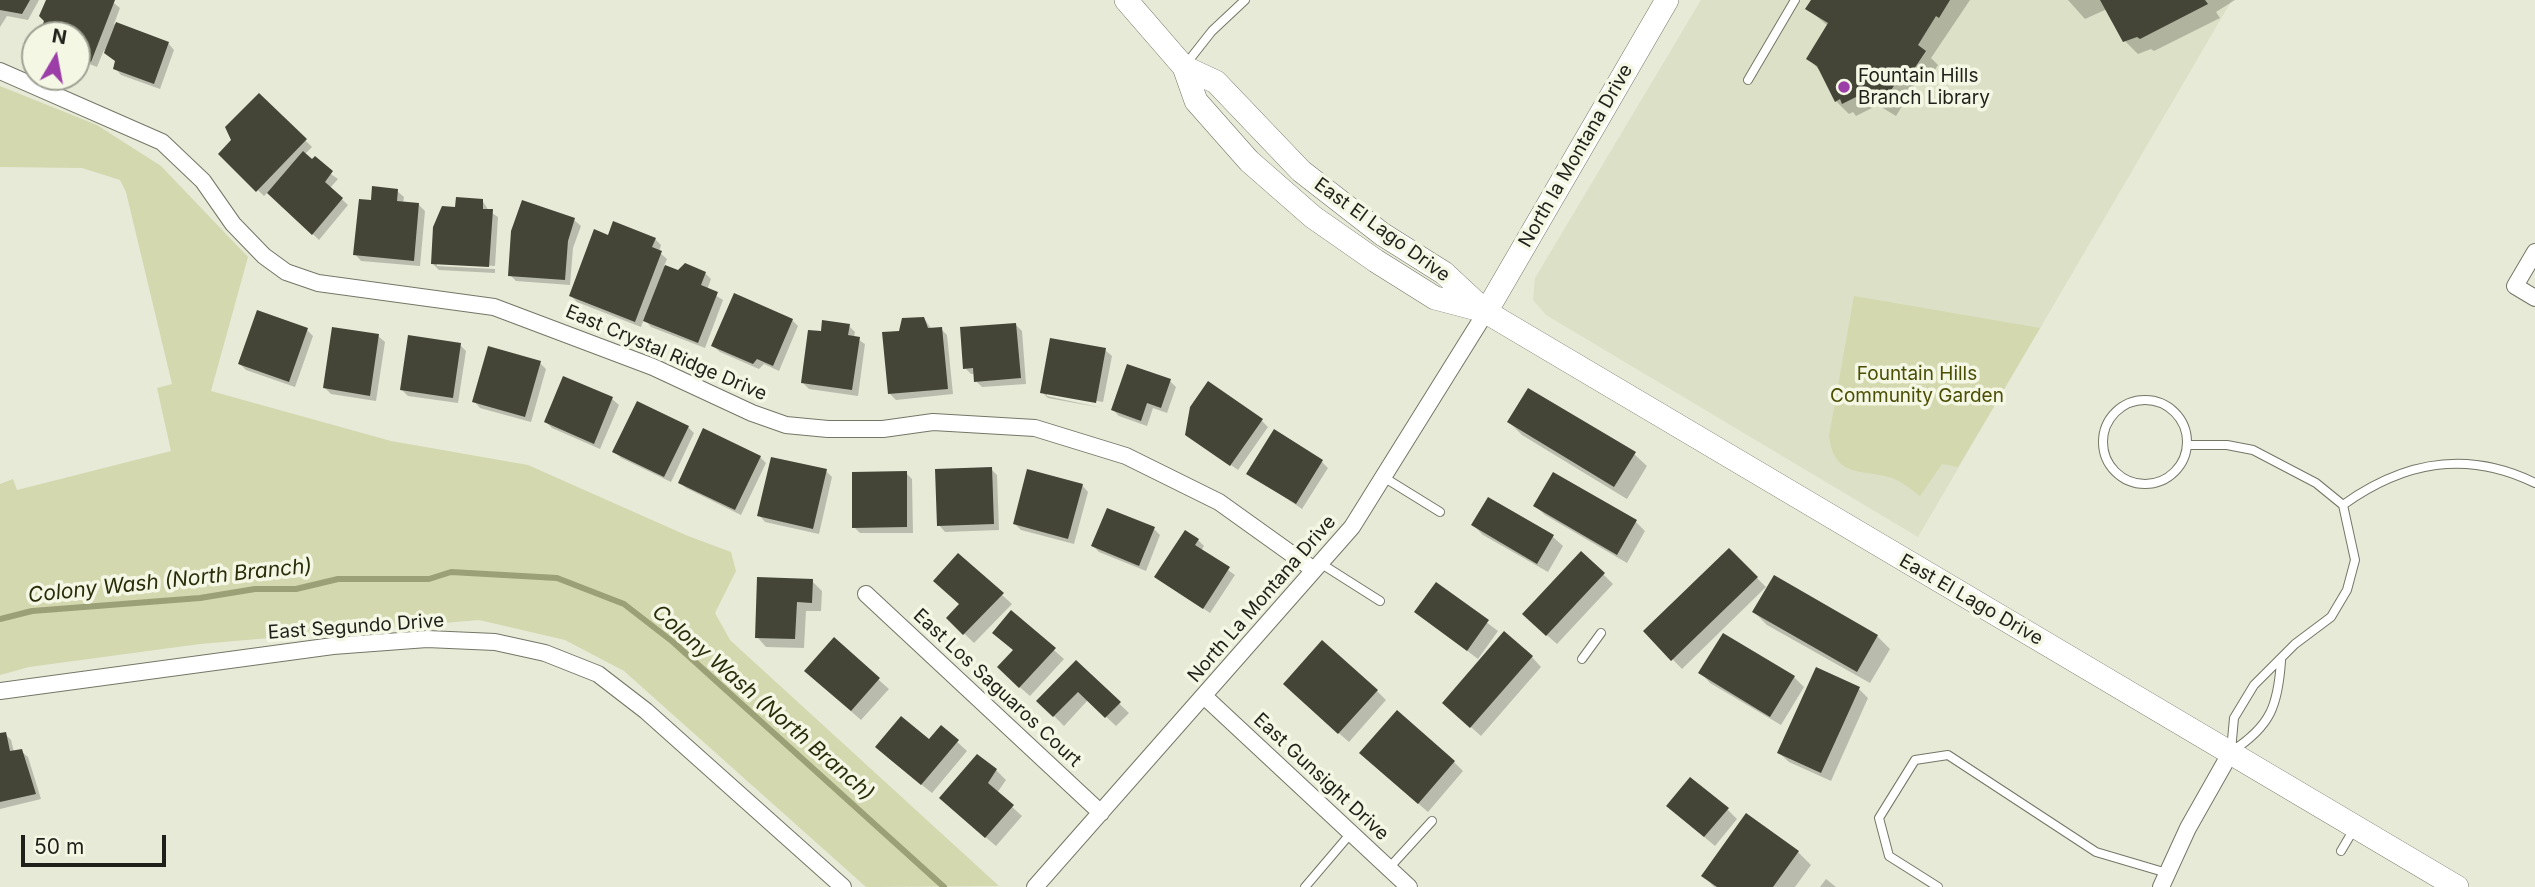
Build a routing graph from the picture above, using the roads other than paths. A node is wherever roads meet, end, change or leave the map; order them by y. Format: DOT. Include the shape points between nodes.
graph roads {
  1 [pos="1126,0"];
  2 [pos="1245,0"];
  3 [pos="1667,0"];
  4 [pos="1795,0"];
  5 [pos="1184,67"];
  6 [pos="0,71"];
  7 [pos="1748,80"];
  8 [pos="2535,252"];
  9 [pos="2535,298"];
  10 [pos="1486,312"];
  11 [pos="2187,445"];
  12 [pos="1385,478"];
  13 [pos="2535,482"];
  14 [pos="2343,505"];
  15 [pos="1440,512"];
  16 [pos="1317,567"];
  17 [pos="866,594"];
  18 [pos="1380,601"];
  19 [pos="1601,633"];
  20 [pos="1582,659"];
  21 [pos="2281,661"];
  22 [pos="0,691"];
  23 [pos="1205,697"];
  24 [pos="2231,752"];
  25 [pos="1101,813"];
  26 [pos="1432,821"];
  27 [pos="2355,826"];
  28 [pos="1351,832"];
  29 [pos="2341,851"];
  30 [pos="1389,868"];
  31 [pos="2164,880"];
  32 [pos="843,887"];
  33 [pos="1035,887"];
  34 [pos="1305,887"];
  35 [pos="1409,887"];
  36 [pos="1938,887"];
  37 [pos="2457,887"];
  1 -- 5 [label="street, East El Lago Drive"];
  2 -- 5 [label="lane" via="1212,31"];
  3 -- 10 [label="street, North la Montana Drive"];
  4 -- 7 [label="lane"];
  5 -- 10 [label="street, East El Lago Drive" via="1216,82 1301,171 1382,234 1444,273"];
  6 -- 16 [label="street, East Crystal Ridge Drive" via="162,142 203,181 233,224 286,272 318,284 494,307 641,362 786,425 883,429 933,422 1035,428 1126,456 1219,502"];
  8 -- 9 [label="street" via="2515,286"];
  10 -- 12 [label="street, North La Montana Drive"];
  10 -- 24 [label="street, East El Lago Drive"];
  11 -- 11 [label="lane" via="2184,425 2176,413 2152,400 2125,405 2106,425 2102,438 2103,452 2113,470 2144,485 2171,476 2181,466"];
  11 -- 14 [label="lane" via="2253,450 2316,483"];
  12 -- 15 [label="lane"];
  12 -- 16 [label="street, North La Montana Drive" via="1352,527"];
  13 -- 14 [label="lane" via="2501,469 2435,465 2405,470"];
  14 -- 21 [label="lane" via="2355,560 2347,590 2332,617 2295,644"];
  16 -- 18 [label="lane"];
  16 -- 23 [label="street, North La Montana Drive"];
  17 -- 25 [label="street, East Los Saguaros Court"];
  19 -- 20 [label="lane"];
  21 -- 24 [label="lane" via="2254,685 2234,718"];
  21 -- 24 [label="lane" via="2278,696 2256,736"];
  22 -- 32 [label="street, East Segundo Drive" via="332,646 428,639 495,642 545,653 598,674 646,711"];
  23 -- 25 [label="street, North La Montana Drive"];
  23 -- 28 [label="street, East Gunsight Drive"];
  24 -- 27 [label="street, East El Lago Drive"];
  24 -- 31 [label="street"];
  25 -- 33 [label="street, North La Montana Drive"];
  26 -- 30 [label="lane"];
  27 -- 29 [label="lane"];
  27 -- 37 [label="street, East El Lago Drive"];
  28 -- 30 [label="street, East Gunsight Drive"];
  28 -- 34 [label="lane"];
  30 -- 35 [label="street, East Gunsight Drive"];
  31 -- 36 [label="lane" via="2096,852 1948,755 1914,760 1879,818 1889,856"];
}
